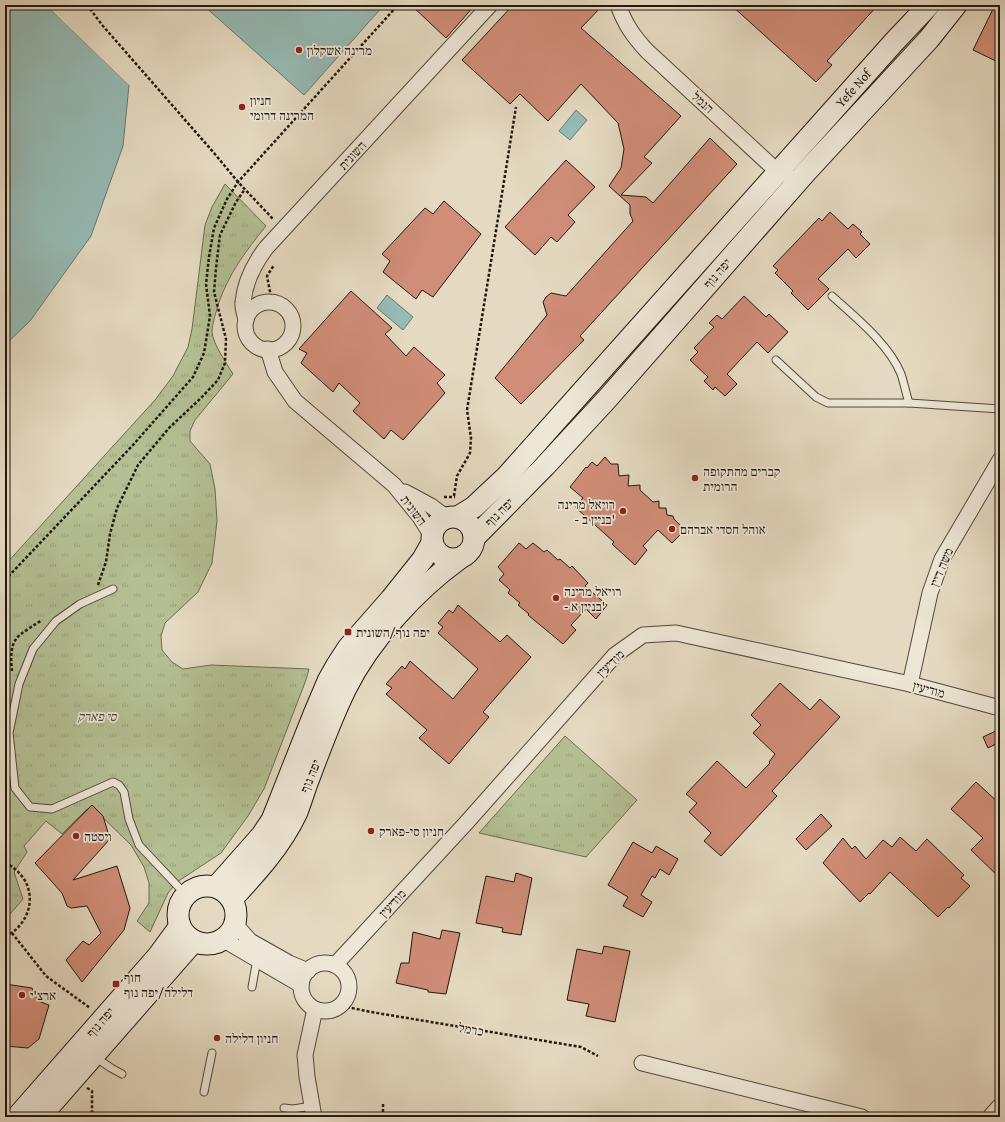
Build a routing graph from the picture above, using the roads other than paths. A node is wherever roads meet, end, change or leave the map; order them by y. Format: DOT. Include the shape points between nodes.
graph roads {
  1 [pos="490,5"];
  2 [pos="618,5"];
  3 [pos="929,5"];
  4 [pos="956,5"];
  5 [pos="778,172"];
  6 [pos="806,172"];
  7 [pos="832,296"];
  8 [pos="246,320"];
  9 [pos="268,350"];
  10 [pos="776,360"];
  11 [pos="909,403"];
  12 [pos="1000,409"];
  13 [pos="1000,460"];
  14 [pos="394,485"];
  15 [pos="453,518"];
  16 [pos="475,537"];
  17 [pos="432,540"];
  18 [pos="459,559"];
  19 [pos="113,589"];
  20 [pos="910,684"];
  21 [pos="1000,708"];
  22 [pos="224,893"];
  23 [pos="186,895"];
  24 [pos="180,926"];
  25 [pos="230,932"];
  26 [pos="194,941"];
  27 [pos="257,959"];
  28 [pos="335,965"];
  29 [pos="304,978"];
  30 [pos="252,987"];
  31 [pos="315,1009"];
  32 [pos="212,1053"];
  33 [pos="94,1055"];
  34 [pos="642,1063"];
  35 [pos="122,1074"];
  36 [pos="204,1092"];
  37 [pos="284,1108"];
  38 [pos="1000,1108"];
  39 [pos="313,1112"];
  40 [pos="17,1117"];
  41 [pos="40,1117"];
  42 [pos="862,1117"];
  43 [pos="992,1117"];
  1 -- 8 [label="street, השונית" via="256,261 247,280 242,303"];
  2 -- 5 [label="street, הנמל" via="632,34 647,51"];
  3 -- 5 [label="main road, Yefe Nof"];
  4 -- 6 [label="main road, יפה נוף"];
  5 -- 6 [label="street" via="786,175"];
  5 -- 15 [label="main road, יפה נוף" via="506,477 474,507"];
  6 -- 16 [label="main road, יפה נוף" via="607,399"];
  7 -- 11 [label="lane" via="871,331 888,351 900,372"];
  8 -- 9 [label="street, השונית" via="245,327 250,340"];
  8 -- 9 [label="street" via="252,308 265,302 280,304 286,309 293,324 289,339 280,347"];
  9 -- 14 [label="street, השונית" via="275,372 295,401"];
  10 -- 11 [label="lane" via="816,397 828,403"];
  11 -- 12 [label="lane"];
  13 -- 20 [label="street, משה דיין" via="942,559 930,593"];
  14 -- 15 [label="street, השונית"];
  14 -- 17 [label="street, השונית" via="420,517"];
  15 -- 16 [label="main road" via="465,520"];
  15 -- 17 [label="main road" via="438,523"];
  16 -- 18 [label="main road" via="471,551"];
  17 -- 18 [label="main road" via="435,550 440,555 452,560"];
  17 -- 22 [label="main road, יפה נוף" via="423,558 348,648 337,665 272,820"];
  18 -- 22 [label="main road, יפה נוף" via="417,594 357,667 345,688 297,812 284,835 273,853"];
  19 -- 23 [label="lane" via="80,604 56,621 33,649 19,684 9,733 15,788 30,807 52,809 113,782 119,785 124,792 129,819 139,845"];
  20 -- 21 [label="street, מודיעין"];
  20 -- 28 [label="street, מודיעין" via="676,633 643,635 615,655 467,822"];
  22 -- 23 [label="main road" via="206,886"];
  22 -- 25 [label="main road" via="235,907 237,915"];
  23 -- 24 [label="main road" via="179,907"];
  24 -- 26 [label="main road"];
  24 -- 40 [label="main road, יפה נוף" via="158,956"];
  25 -- 26 [label="main road" via="210,944"];
  25 -- 27 [label="street"];
  25 -- 29 [label="street" via="289,963"];
  26 -- 33 [label="main road, יפה נוף"];
  27 -- 29 [label="street"];
  27 -- 30 [label="lane"];
  28 -- 29 [label="street" via="317,965"];
  28 -- 31 [label="street" via="347,976 349,992 342,1006 322,1012"];
  29 -- 31 [label="street" via="304,1000"];
  31 -- 39 [label="street" via="305,1055"];
  32 -- 36 [label="lane"];
  33 -- 35 [label="lane"];
  33 -- 41 [label="main road, יפה נוף"];
  34 -- 42 [label="street"];
  37 -- 39 [label="lane"];
  38 -- 43 [label="street"];
}
